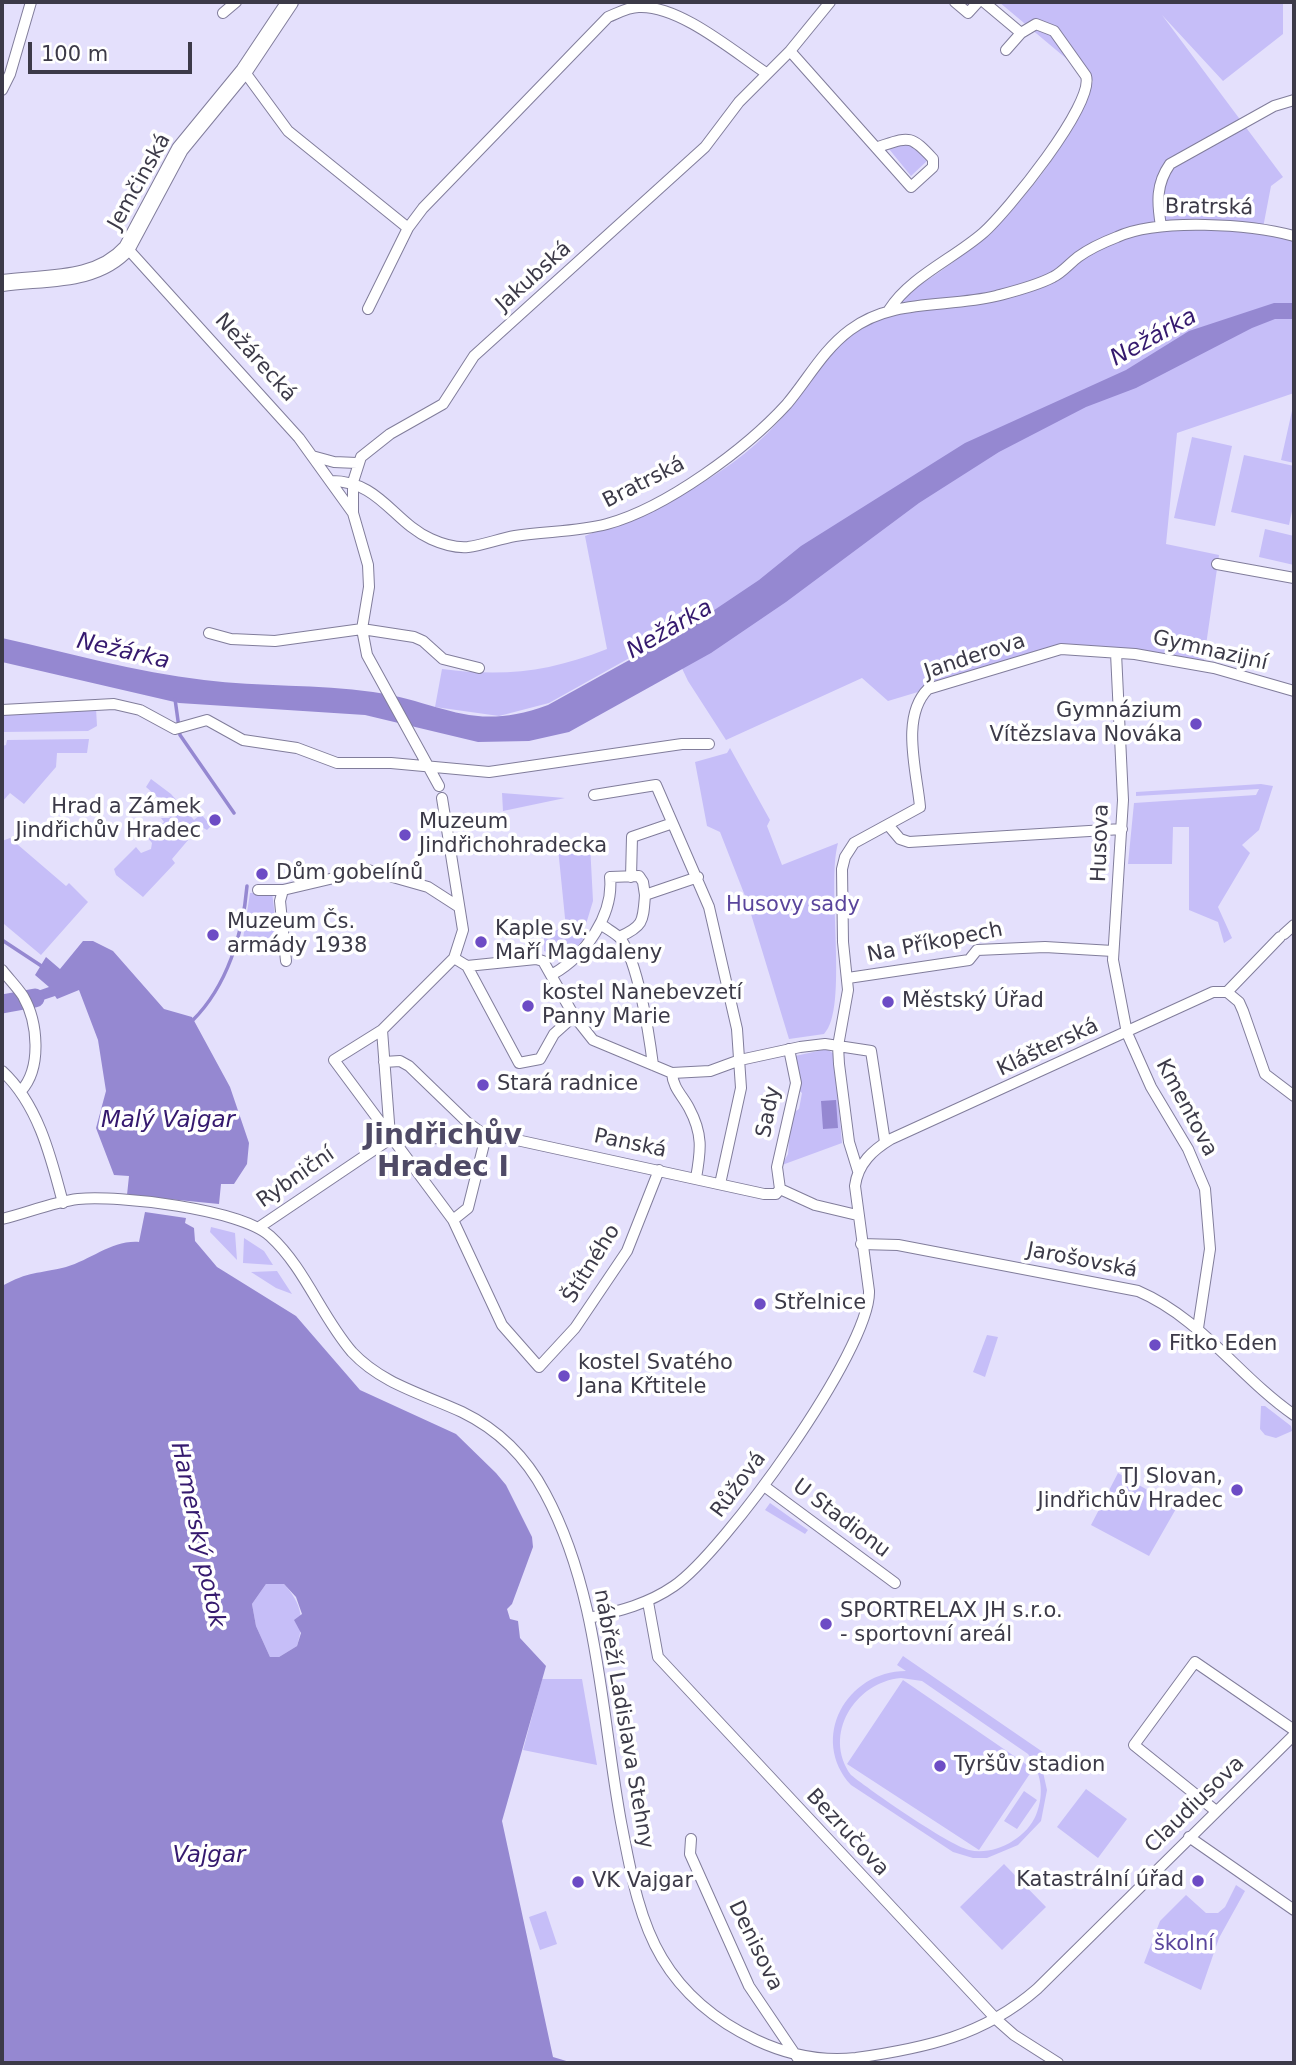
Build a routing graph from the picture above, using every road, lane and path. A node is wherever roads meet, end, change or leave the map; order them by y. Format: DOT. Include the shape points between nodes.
graph roads {
  1 [pos="31,2"];
  2 [pos="236,2"];
  3 [pos="290,2"];
  4 [pos="830,2"];
  5 [pos="955,2"];
  6 [pos="981,2"];
  7 [pos="223,13"];
  8 [pos="1021,33"];
  9 [pos="1006,50"];
  10 [pos="790,51"];
  11 [pos="244,71"];
  12 [pos="766,73"];
  13 [pos="2,90"];
  14 [pos="1294,100"];
  15 [pos="878,147"];
  16 [pos="1160,226"];
  17 [pos="408,228"];
  18 [pos="1294,236"];
  19 [pos="127,248"];
  20 [pos="2,284"];
  21 [pos="368,309"];
  22 [pos="888,310"];
  23 [pos="312,456"];
  24 [pos="357,463"];
  25 [pos="330,481"];
  26 [pos="353,482"];
  27 [pos="353,513"];
  28 [pos="1217,564"];
  29 [pos="1294,578"];
  30 [pos="362,629"];
  31 [pos="209,633"];
  32 [pos="1116,653"];
  33 [pos="479,668"];
  34 [pos="1294,691"];
  35 [pos="2,710"];
  36 [pos="709,744"];
  37 [pos="430,768"];
  38 [pos="594,795"];
  39 [pos="670,824"];
  40 [pos="889,826"];
  41 [pos="1122,829"];
  42 [pos="631,877"];
  43 [pos="698,877"];
  44 [pos="258,890"];
  45 [pos="283,890"];
  46 [pos="645,895"];
  47 [pos="459,908"];
  48 [pos="602,925"];
  49 [pos="1294,925"];
  50 [pos="619,937"];
  51 [pos="1113,951"];
  52 [pos="454,958"];
  53 [pos="286,961"];
  54 [pos="467,966"];
  55 [pos="2,971"];
  56 [pos="553,974"];
  57 [pos="848,978"];
  58 [pos="1227,992"];
  59 [pos="574,1016"];
  60 [pos="382,1030"];
  61 [pos="1127,1033"];
  62 [pos="838,1046"];
  63 [pos="789,1049"];
  64 [pos="740,1060"];
  65 [pos="384,1062"];
  66 [pos="653,1065"];
  67 [pos="2,1071"];
  68 [pos="672,1073"];
  69 [pos="20,1091"];
  70 [pos="1294,1096"];
  71 [pos="486,1136"];
  72 [pos="390,1139"];
  73 [pos="885,1142"];
  74 [pos="659,1170"];
  75 [pos="858,1171"];
  76 [pos="696,1178"];
  77 [pos="720,1184"];
  78 [pos="780,1189"];
  79 [pos="63,1203"];
  80 [pos="857,1215"];
  81 [pos="2,1219"];
  82 [pos="453,1220"];
  83 [pos="258,1228"];
  84 [pos="861,1244"];
  85 [pos="1198,1328"];
  86 [pos="1294,1415"];
  87 [pos="764,1486"];
  88 [pos="895,1583"];
  89 [pos="648,1602"];
  90 [pos="589,1618"];
  91 [pos="1294,1732"];
  92 [pos="1216,1811"];
  93 [pos="1189,1837"];
  94 [pos="691,1839"];
  95 [pos="1294,1910"];
  96 [pos="997,2020"];
  97 [pos="799,2059"];
  98 [pos="1058,2063"];
  1 -- 13 [label="street"];
  2 -- 7 [label="street"];
  3 -- 11 [label="street, Jemčinská"];
  4 -- 10 [label="street, Jakubská"];
  5 -- 6 [label="street" via="968,13"];
  6 -- 8 [label="street"];
  8 -- 9 [label="street"];
  8 -- 22 [label="street, Bratrská" via="1036,24 1054,31 1086,76 1081,106 1036,171 984,232 900,293"];
  10 -- 12 [label="street, Jakubská"];
  10 -- 15 [label="street"];
  11 -- 17 [label="street" via="288,131"];
  11 -- 19 [label="street, Jemčinská" via="180,149"];
  12 -- 17 [label="street" via="664,10 637,7 617,13 597,25"];
  12 -- 24 [label="street, Jakubská" via="705,147 474,356 443,404 390,434"];
  14 -- 16 [label="street" via="1274,106 1170,164 1161,177 1157,200"];
  15 -- 15 [label="street" via="911,187 933,166 933,159 916,140"];
  16 -- 18 [label="street, Bratrská" via="1265,228"];
  16 -- 22 [label="street, Bratrská" via="1120,235 1081,255 1055,277 1029,286 959,303"];
  17 -- 21 [label="street"];
  19 -- 20 [label="street" via="118,259 81,274"];
  19 -- 23 [label="street, Nežárecká"];
  22 -- 26 [label="street, Bratrská" via="868,316 846,332 813,366 787,403 725,460 649,506 610,523 453,547 427,538"];
  23 -- 24 [label="street"];
  23 -- 25 [label="street, Nežárecká"];
  24 -- 26 [label="street"];
  25 -- 26 [label="street"];
  25 -- 27 [label="street, Nežárecká"];
  26 -- 27 [label="street"];
  27 -- 30 [label="street, Nežárecká" via="368,565"];
  28 -- 29 [label="street"];
  30 -- 31 [label="street" via="275,641"];
  30 -- 33 [label="street" via="423,640 443,659"];
  30 -- 37 [label="street, Nežárecká" via="367,655 382,686"];
  32 -- 34 [label="street, Gymnazijní" via="1214,668"];
  32 -- 40 [label="street, Janderova" via="1061,649 928,689 917,704 913,727 920,807"];
  32 -- 41 [label="street, Husova"];
  35 -- 37 [label="street" via="114,704 180,728 207,720 243,740 297,748 337,763"];
  36 -- 37 [label="street" via="682,744 517,770"];
  37 -- 47 [label="street, Nežárecká" via="440,792"];
  38 -- 39 [label="street" via="656,785"];
  39 -- 42 [label="street" via="632,837"];
  39 -- 43 [label="street"];
  40 -- 41 [label="street" via="909,842"];
  40 -- 57 [label="street, Janderova" via="854,843 845,857 843,918"];
  41 -- 51 [label="street, Husova"];
  42 -- 46 [label="street" via="643,881"];
  42 -- 48 [label="street" via="610,877"];
  43 -- 46 [label="street"];
  43 -- 64 [label="street" via="709,907"];
  44 -- 45 [label="street"];
  45 -- 47 [label="street" via="368,870 428,887"];
  45 -- 53 [label="street"];
  46 -- 50 [label="street" via="638,929"];
  47 -- 52 [label="street, Nežárecká" via="463,930"];
  48 -- 50 [label="street"];
  48 -- 56 [label="street" via="564,968"];
  49 -- 58 [label="street"];
  50 -- 66 [label="street" via="642,1001"];
  51 -- 57 [label="street, Na Příkopech" via="977,950 969,960"];
  51 -- 61 [label="street, Husova"];
  52 -- 54 [label="street"];
  52 -- 60 [label="street"];
  54 -- 56 [label="street" via="536,959"];
  54 -- 59 [label="street" via="519,1063 540,1059 554,1034"];
  55 -- 69 [label="street" via="28,1007 35,1056 30,1078"];
  56 -- 59 [label="street"];
  57 -- 62 [label="street, Janderova"];
  58 -- 61 [label="street, Klášterská" via="1213,992"];
  58 -- 70 [label="street" via="1239,1002 1265,1074"];
  59 -- 66 [label="street" via="593,1040"];
  60 -- 65 [label="street"];
  60 -- 72 [label="street" via="334,1060"];
  61 -- 73 [label="street, Klášterská"];
  61 -- 85 [label="street, Kmentova" via="1205,1189 1210,1249"];
  62 -- 63 [label="street"];
  62 -- 73 [label="street" via="872,1051"];
  62 -- 75 [label="street, Janderova" via="849,1142"];
  63 -- 64 [label="street"];
  63 -- 78 [label="street, Sady" via="796,1083 777,1167"];
  64 -- 68 [label="street" via="710,1071"];
  64 -- 77 [label="street" via="740,1097"];
  65 -- 71 [label="street" via="400,1061 409,1066"];
  65 -- 72 [label="street"];
  66 -- 68 [label="street"];
  67 -- 69 [label="street"];
  68 -- 76 [label="street" via="702,1143"];
  69 -- 79 [label="street" via="44,1142"];
  71 -- 72 [label="street"];
  71 -- 74 [label="street, Panská"];
  71 -- 82 [label="street" via="468,1208"];
  72 -- 82 [label="street"];
  72 -- 83 [label="street, Rybniční"];
  73 -- 75 [label="street"];
  74 -- 76 [label="street, Panská"];
  74 -- 82 [label="street, Štítného" via="627,1251 575,1328 539,1367 502,1325"];
  75 -- 80 [label="street, Růžová"];
  76 -- 77 [label="street, Panská"];
  77 -- 78 [label="street, Panská" via="764,1194 776,1194"];
  78 -- 80 [label="street" via="815,1205"];
  79 -- 81 [label="street, nábřeží Ladislava Stehny"];
  79 -- 83 [label="street, nábřeží Ladislava Stehny" via="85,1199 194,1208"];
  80 -- 84 [label="street, Růžová"];
  83 -- 90 [label="street, nábřeží Ladislava Stehny" via="277,1243 361,1360 390,1382 484,1424 518,1452 562,1529"];
  84 -- 85 [label="street, Jarošovská" via="898,1245 1138,1291 1162,1301"];
  84 -- 87 [label="street, Růžová" via="869,1291 853,1345"];
  85 -- 86 [label="street, Jarošovská" via="1264,1395"];
  87 -- 88 [label="street, U Stadionu"];
  87 -- 89 [label="street, Růžová" via="702,1561"];
  89 -- 90 [label="street, Růžová"];
  89 -- 96 [label="street, Bezručova" via="657,1657"];
  90 -- 97 [label="street, nábřeží Ladislava Stehny" via="629,1866 652,1940 697,2001 721,2020"];
  91 -- 92 [label="street, Claudiusova"];
  91 -- 92 [label="street" via="1195,1662 1133,1745"];
  92 -- 93 [label="street, Claudiusova"];
  93 -- 95 [label="street"];
  93 -- 96 [label="street, Claudiusova" via="1037,1989"];
  94 -- 97 [label="street, Denisova" via="690,1854 749,1986"];
  96 -- 97 [label="street, Claudiusova" via="890,2053 840,2060"];
  96 -- 98 [label="street, Bezručova"];
}
